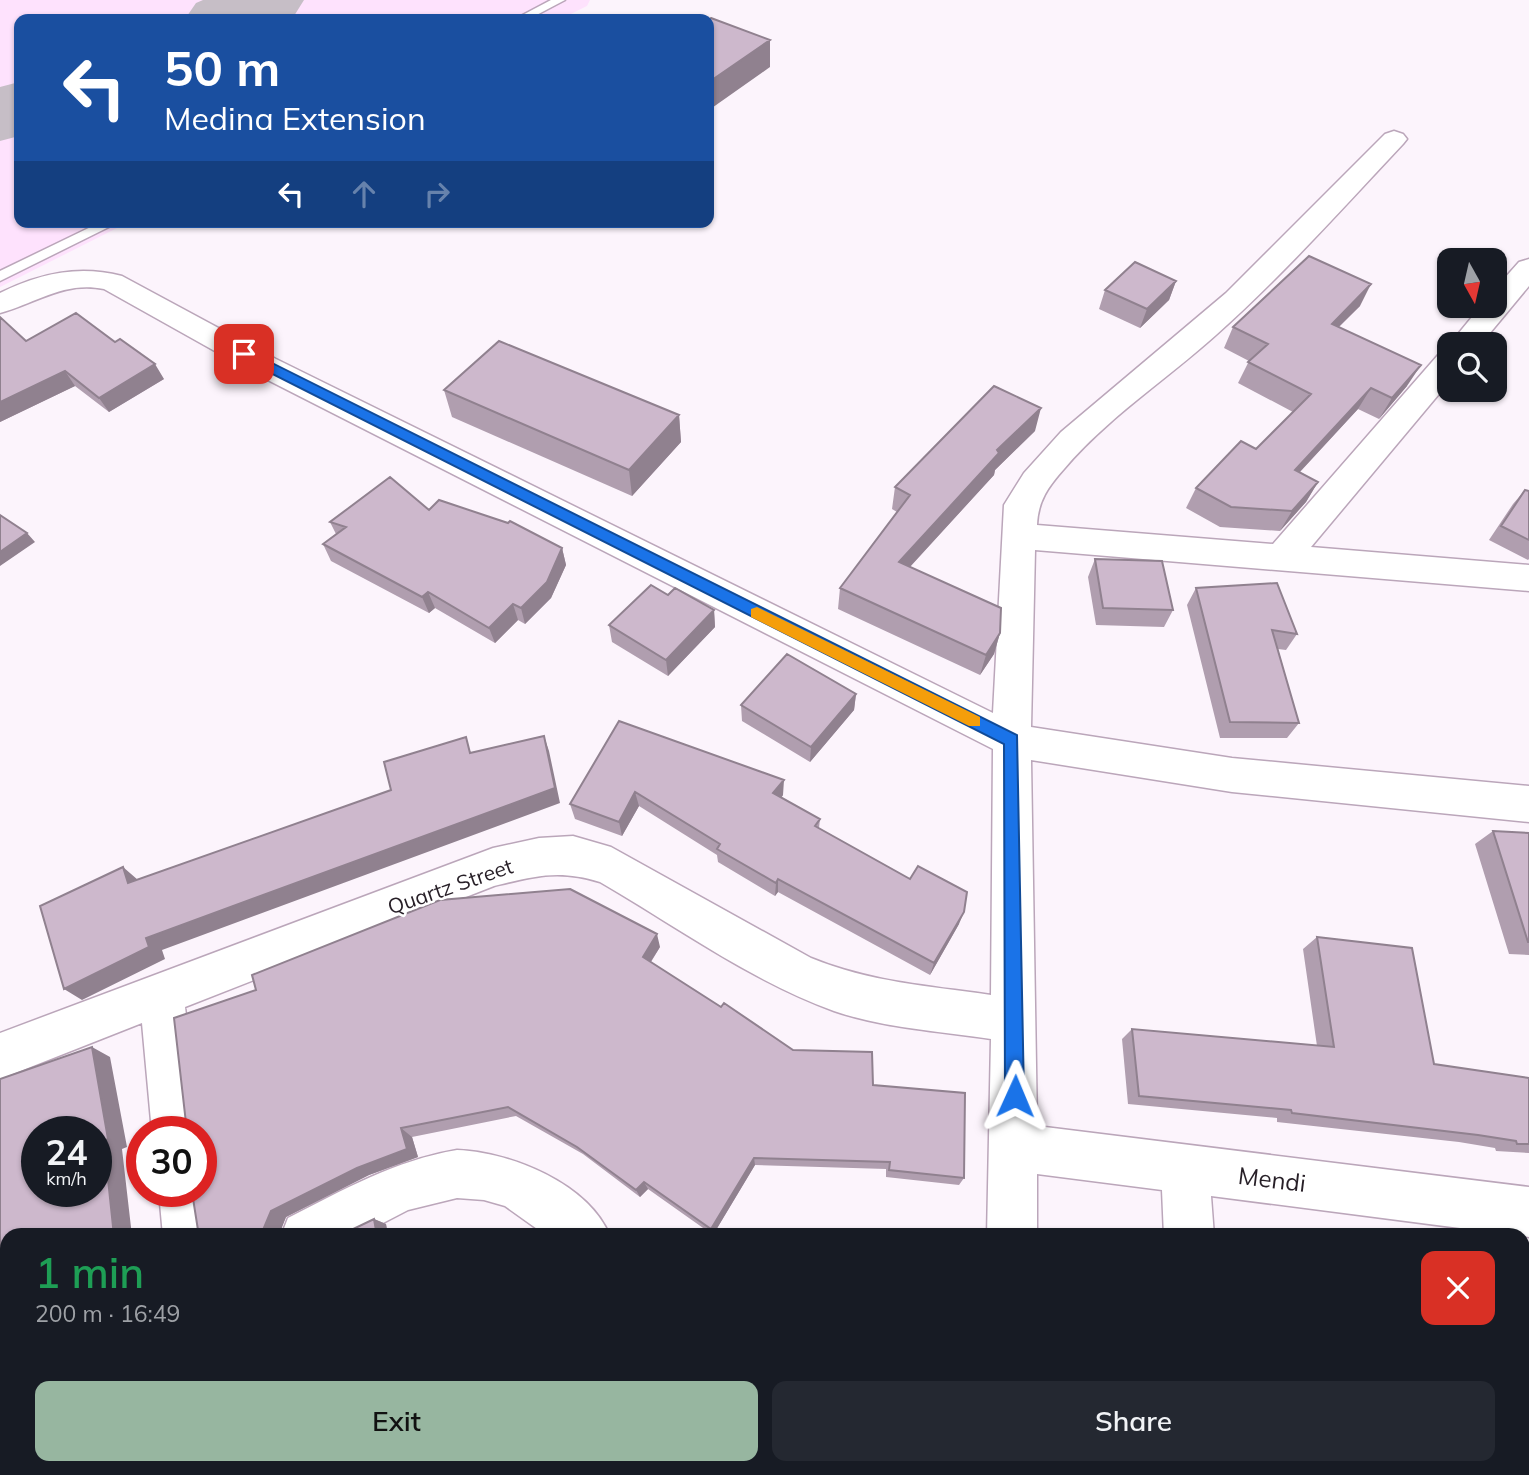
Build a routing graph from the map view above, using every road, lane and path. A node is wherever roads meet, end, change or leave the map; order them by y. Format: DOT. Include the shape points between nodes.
graph roads {
  1 [pos="560,0"];
  2 [pos="531,14"];
  3 [pos="1394,139"];
  4 [pos="100,228"];
  5 [pos="1529,268"];
  6 [pos="0,277"];
  7 [pos="0,304"];
  8 [pos="1475,332"];
  9 [pos="1437,376"];
  10 [pos="1019,536"];
  11 [pos="1283,556"];
  12 [pos="1529,578"];
  13 [pos="1012,740"];
  14 [pos="1529,804"];
  15 [pos="161,995"];
  16 [pos="1015,1020"];
  17 [pos="0,1056"];
  18 [pos="174,1116"];
  19 [pos="1014,1147"];
  20 [pos="1185,1168"];
  21 [pos="185,1207"];
  22 [pos="1529,1212"];
  23 [pos="187,1228"];
  24 [pos="322,1228"];
  25 [pos="576,1228"];
  26 [pos="1012,1228"];
  27 [pos="1189,1228"];
  1 -- 2 [label="lane"];
  3 -- 10 [label="street" via="1182,349 1054,458 1034,480 1021,505"];
  4 -- 6 [label="lane"];
  5 -- 8 [label="street"];
  7 -- 13 [label="street" via="41,284 69,278 91,276 112,282 265,366"];
  9 -- 11 [label="street"];
  10 -- 11 [label="street"];
  10 -- 13 [label="street"];
  11 -- 12 [label="street"];
  13 -- 14 [label="street" via="1232,775"];
  13 -- 16 [label="street"];
  15 -- 16 [label="street, Quartz Street" via="493,867 573,855 611,866 796,973 836,990 880,1001"];
  15 -- 17 [label="street, Quartz Street"];
  15 -- 18 [label="street"];
  16 -- 19 [label="street"];
  19 -- 20 [label="street, Mendi"];
  19 -- 26 [label="street"];
  20 -- 22 [label="street, Mendi"];
  20 -- 27 [label="street"];
  21 -- 23 [label="street"];
  24 -- 25 [label="street" via="421,1179 480,1173 513,1183"];
}
